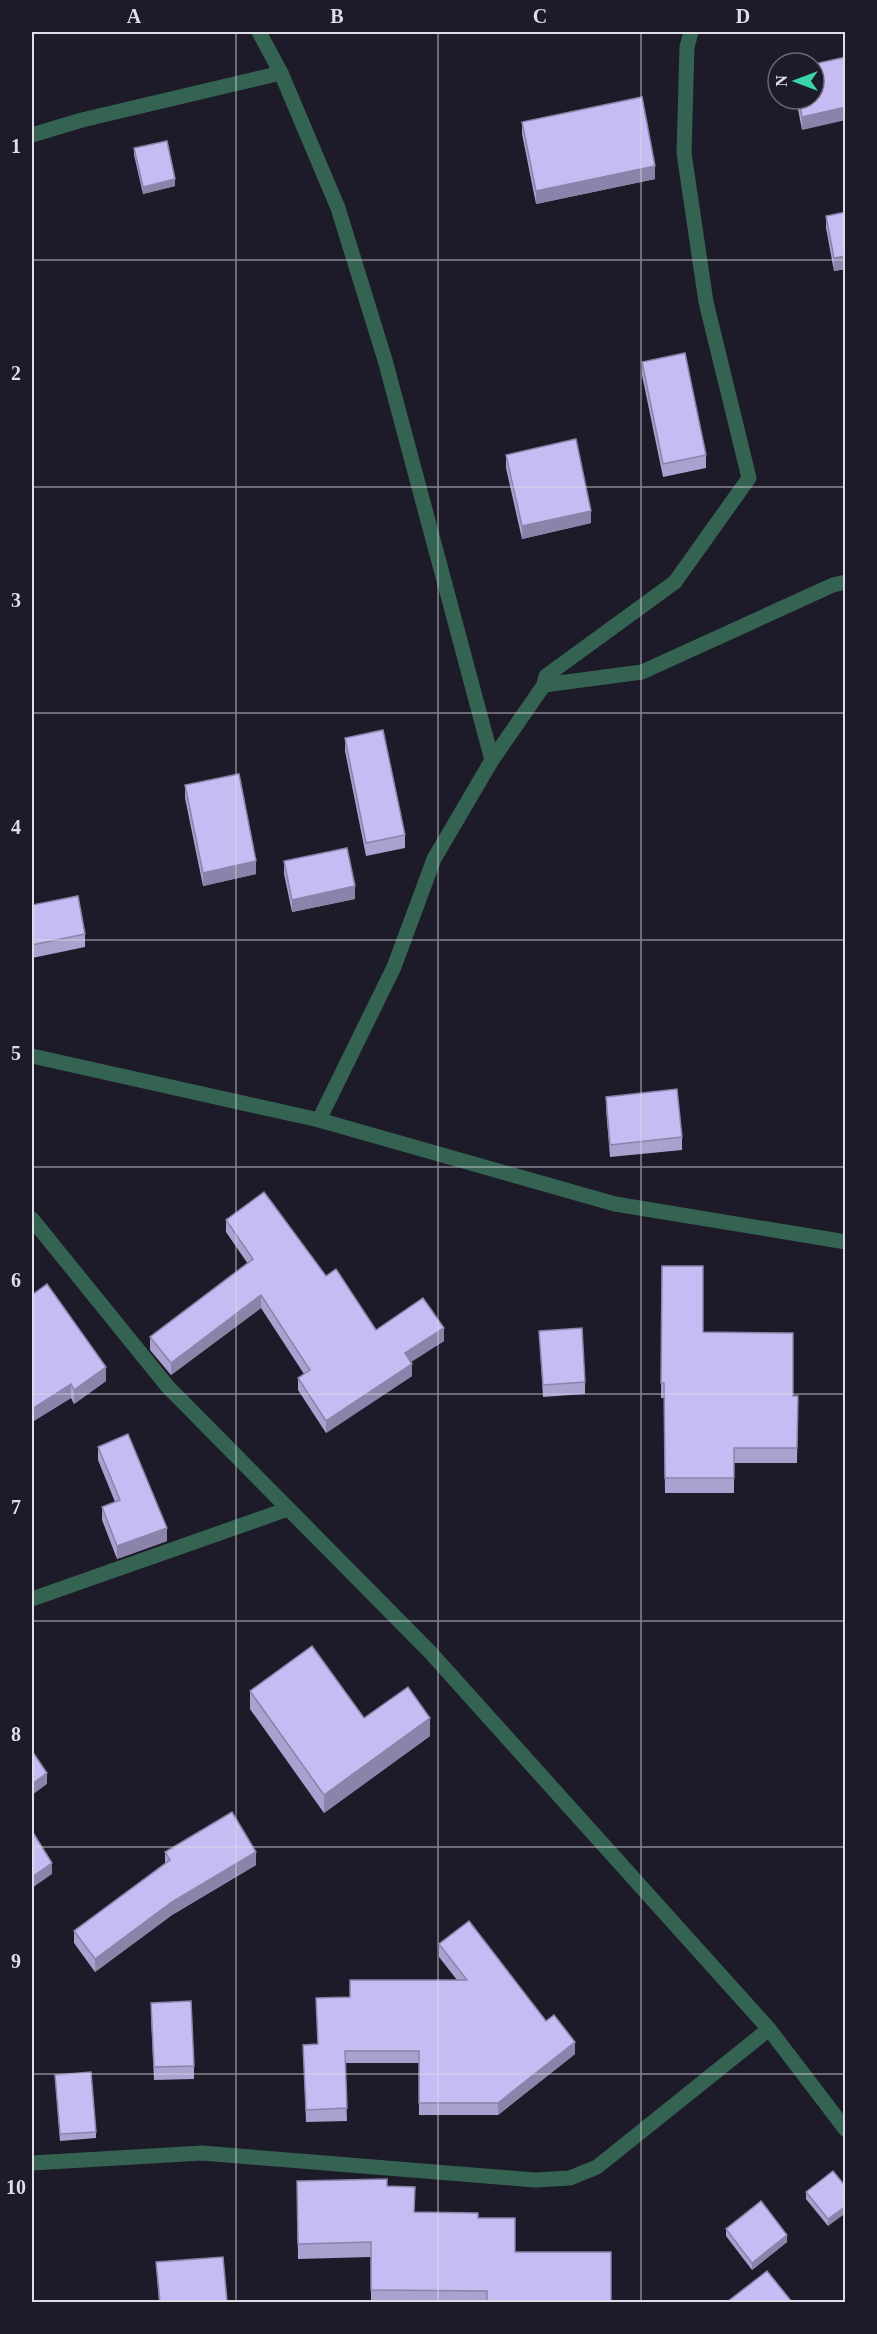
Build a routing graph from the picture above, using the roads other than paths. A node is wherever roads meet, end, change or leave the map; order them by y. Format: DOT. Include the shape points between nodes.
graph roads {
  1 [pos="259,32"];
  2 [pos="691,32"];
  3 [pos="281,73"];
  4 [pos="32,135"];
  5 [pos="846,582"];
  6 [pos="544,685"];
  7 [pos="492,760"];
  8 [pos="32,1056"];
  9 [pos="319,1120"];
  10 [pos="32,1219"];
  11 [pos="846,1242"];
  12 [pos="288,1509"];
  13 [pos="32,1599"];
  14 [pos="769,2028"];
  15 [pos="846,2130"];
  16 [pos="32,2163"];
  1 -- 3 [label="street"];
  2 -- 6 [label="street" via="687,47 684,153 706,302 749,478 675,582 546,676"];
  3 -- 4 [label="street"];
  3 -- 7 [label="street" via="338,208 385,360"];
  5 -- 6 [label="street" via="642,672"];
  6 -- 7 [label="street"];
  7 -- 9 [label="street" via="434,859 394,967"];
  8 -- 9 [label="street"];
  9 -- 11 [label="street" via="615,1204"];
  10 -- 12 [label="street" via="168,1387"];
  12 -- 13 [label="street"];
  12 -- 14 [label="street" via="430,1652"];
  14 -- 15 [label="street"];
  14 -- 16 [label="street" via="597,2167 570,2178 535,2180 202,2153"];
}
